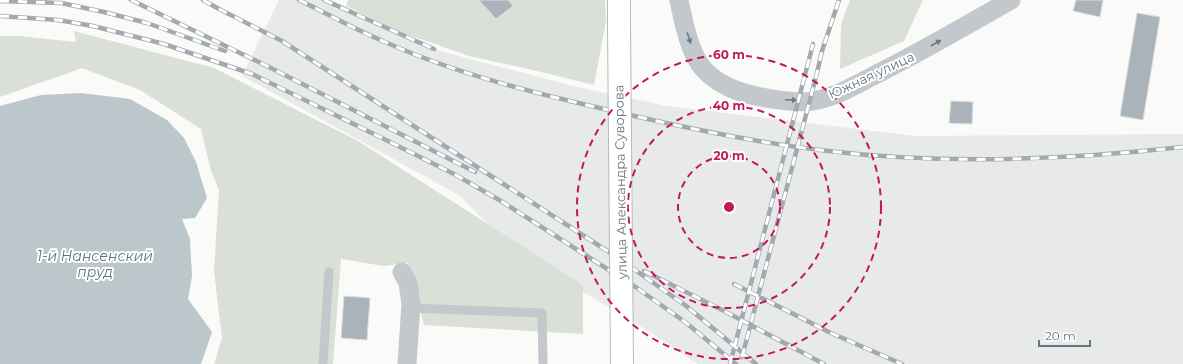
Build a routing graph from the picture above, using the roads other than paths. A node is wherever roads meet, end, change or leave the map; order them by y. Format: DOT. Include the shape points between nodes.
graph roads {
  1 [pos="619,0"];
  2 [pos="679,0"];
  3 [pos="1011,0"];
  4 [pos="329,272"];
  5 [pos="402,272"];
  6 [pos="411,308"];
  7 [pos="323,364"];
  8 [pos="407,364"];
  9 [pos="543,364"];
  10 [pos="622,364"];
  1 -- 10 [label="main road, улица Александра Суворова, bridge"];
  2 -- 3 [label="street, Южная улица, one-way" via="696,59 709,75 728,87 748,95 812,101 838,94 929,47"];
  4 -- 7 [label="lane"];
  5 -- 6 [label="street" via="408,283"];
  6 -- 8 [label="street"];
  6 -- 9 [label="lane" via="542,312"];
}
